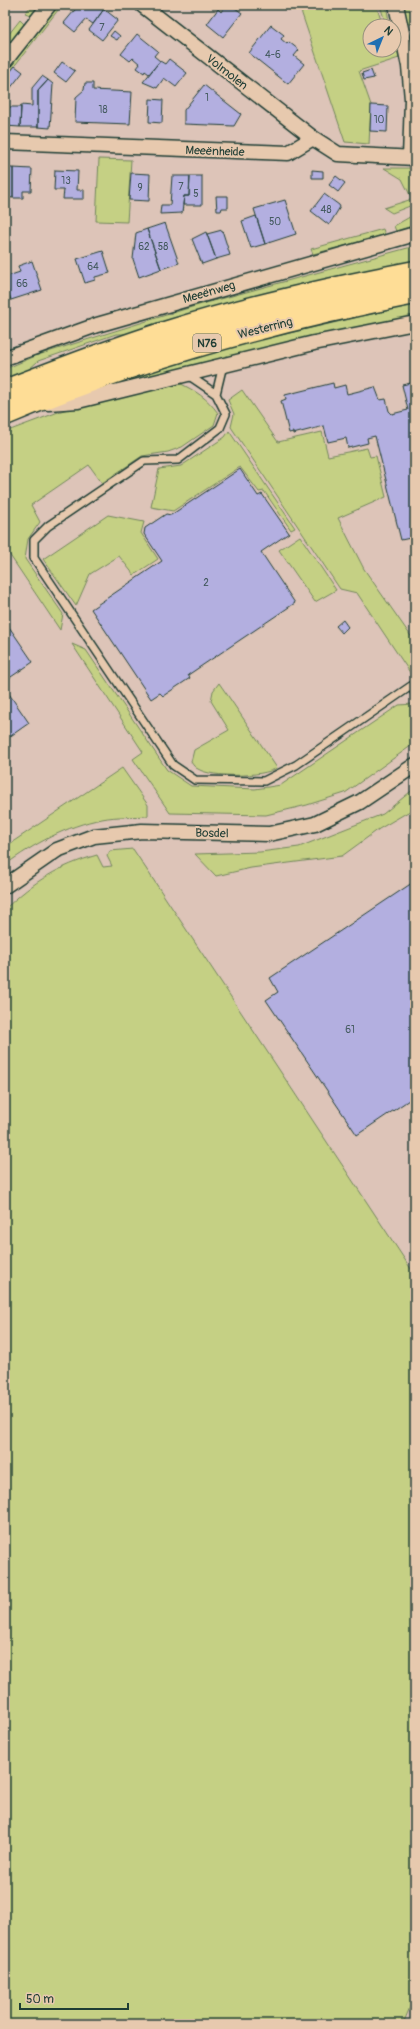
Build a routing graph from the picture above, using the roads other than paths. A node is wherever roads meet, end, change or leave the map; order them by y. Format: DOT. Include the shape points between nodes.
graph roads {
  1 [pos="49,5"];
  2 [pos="142,5"];
  3 [pos="396,5"];
  4 [pos="5,61"];
  5 [pos="313,138"];
  6 [pos="5,142"];
  7 [pos="412,158"];
  8 [pos="415,234"];
  9 [pos="415,272"];
  10 [pos="415,293"];
  11 [pos="415,323"];
  12 [pos="5,358"];
  13 [pos="224,364"];
  14 [pos="186,373"];
  15 [pos="5,391"];
  16 [pos="216,394"];
  17 [pos="29,404"];
  18 [pos="5,414"];
  19 [pos="415,693"];
  20 [pos="415,765"];
  21 [pos="5,886"];
  1 -- 4 [label="street"];
  2 -- 5 [label="street, Volmolen"];
  3 -- 7 [label="street" via="409,66"];
  5 -- 6 [label="street, Meeënheide" via="288,154"];
  5 -- 7 [label="street" via="338,154"];
  8 -- 12 [label="street, Meeënweg" via="97,325"];
  9 -- 15 [label="highway, Westerring / N76" via="268,305 169,332 82,361"];
  10 -- 17 [label="highway, Westerring / N76" via="368,302 185,349"];
  11 -- 13 [label="street"];
  13 -- 14 [label="street"];
  13 -- 16 [label="lane"];
  14 -- 16 [label="lane"];
  14 -- 17 [label="street" via="78,401"];
  16 -- 19 [label="lane" via="226,414 220,428 178,460 144,461 48,526 34,540 34,558 174,765 194,780 264,781 296,765 411,686"];
  17 -- 18 [label="highway, Westerring / N76"];
  20 -- 21 [label="street, Bosdel" via="360,802 315,824 269,834 142,831 94,836 57,850"];
}
